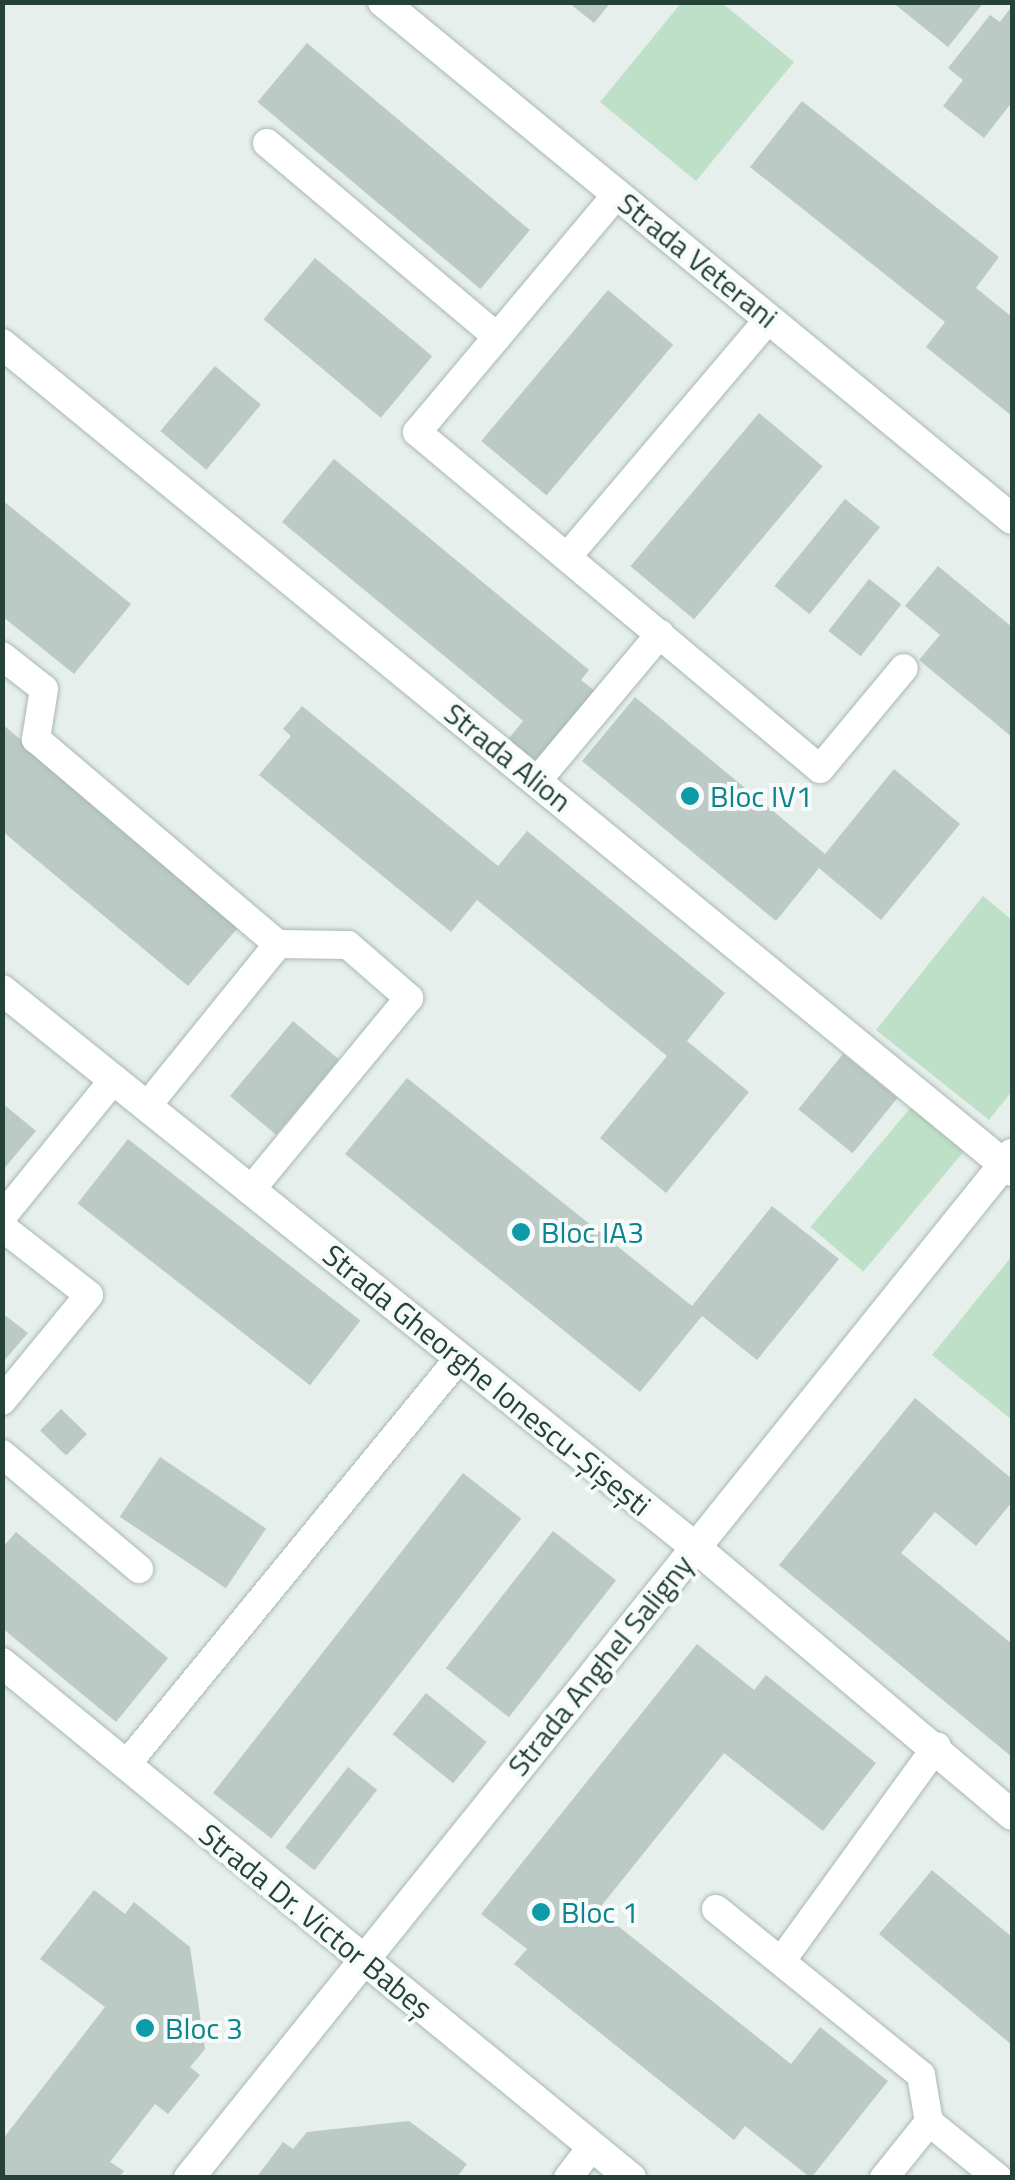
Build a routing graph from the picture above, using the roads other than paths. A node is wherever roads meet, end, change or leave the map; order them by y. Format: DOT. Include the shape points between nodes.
graph roads {
  1 [pos="383,2"];
  2 [pos="266,142"];
  3 [pos="617,194"];
  4 [pos="769,319"];
  5 [pos="497,337"];
  6 [pos="2,344"];
  7 [pos="1012,519"];
  8 [pos="567,557"];
  9 [pos="660,634"];
  10 [pos="2,656"];
  11 [pos="904,668"];
  12 [pos="537,781"];
  13 [pos="278,944"];
  14 [pos="2,990"];
  15 [pos="114,1079"];
  16 [pos="147,1106"];
  17 [pos="1010,1163"];
  18 [pos="252,1190"];
  19 [pos="2,1217"];
  20 [pos="2,1226"];
  21 [pos="460,1358"];
  22 [pos="2,1401"];
  23 [pos="2,1454"];
  24 [pos="695,1547"];
  25 [pos="140,1569"];
  26 [pos="2,1663"];
  27 [pos="936,1746"];
  28 [pos="126,1765"];
  29 [pos="1012,1815"];
  30 [pos="716,1910"];
  31 [pos="362,1960"];
  32 [pos="782,1960"];
  33 [pos="930,2122"];
  34 [pos="592,2146"];
  35 [pos="189,2178"];
  36 [pos="568,2178"];
  37 [pos="631,2178"];
  38 [pos="884,2178"];
  39 [pos="998,2178"];
  1 -- 3 [label="street, Strada Veterani"];
  2 -- 5 [label="lane"];
  3 -- 4 [label="street, Strada Veterani"];
  3 -- 5 [label="lane"];
  4 -- 7 [label="street, Strada Veterani"];
  4 -- 8 [label="lane"];
  5 -- 8 [label="lane" via="416,432"];
  6 -- 12 [label="street, Strada Alion"];
  8 -- 9 [label="lane"];
  9 -- 11 [label="lane" via="820,768"];
  9 -- 12 [label="lane"];
  10 -- 13 [label="lane" via="44,690 36,740"];
  12 -- 17 [label="street, Strada Alion"];
  13 -- 16 [label="lane"];
  13 -- 18 [label="lane" via="348,945 409,998"];
  14 -- 15 [label="street, Strada Gheorghe Ionescu-Șișești"];
  15 -- 16 [label="street, Strada Gheorghe Ionescu-Șișești"];
  15 -- 19 [label="lane"];
  16 -- 18 [label="street, Strada Gheorghe Ionescu-Șișești"];
  17 -- 24 [label="street, Strada Anghel Saligny"];
  18 -- 21 [label="street, Strada Gheorghe Ionescu-Șișești"];
  20 -- 22 [label="lane" via="89,1295"];
  21 -- 24 [label="street, Strada Gheorghe Ionescu-Șișești"];
  21 -- 28 [label="lane"];
  23 -- 25 [label="lane"];
  24 -- 27 [label="street, Strada Gheorghe Ionescu-Șișești"];
  24 -- 31 [label="street, Strada Anghel Saligny"];
  26 -- 28 [label="street, Strada Dr. Victor Babeș"];
  27 -- 29 [label="street, Strada Gheorghe Ionescu-Șișești"];
  27 -- 32 [label="lane"];
  28 -- 31 [label="street, Strada Dr. Victor Babeș"];
  30 -- 32 [label="lane"];
  31 -- 34 [label="street, Strada Dr. Victor Babeș"];
  31 -- 35 [label="street, Strada Anghel Saligny"];
  32 -- 33 [label="lane" via="920,2075"];
  33 -- 38 [label="lane"];
  33 -- 39 [label="lane"];
  34 -- 36 [label="lane"];
  34 -- 37 [label="street, Strada Dr. Victor Babeș"];
}
